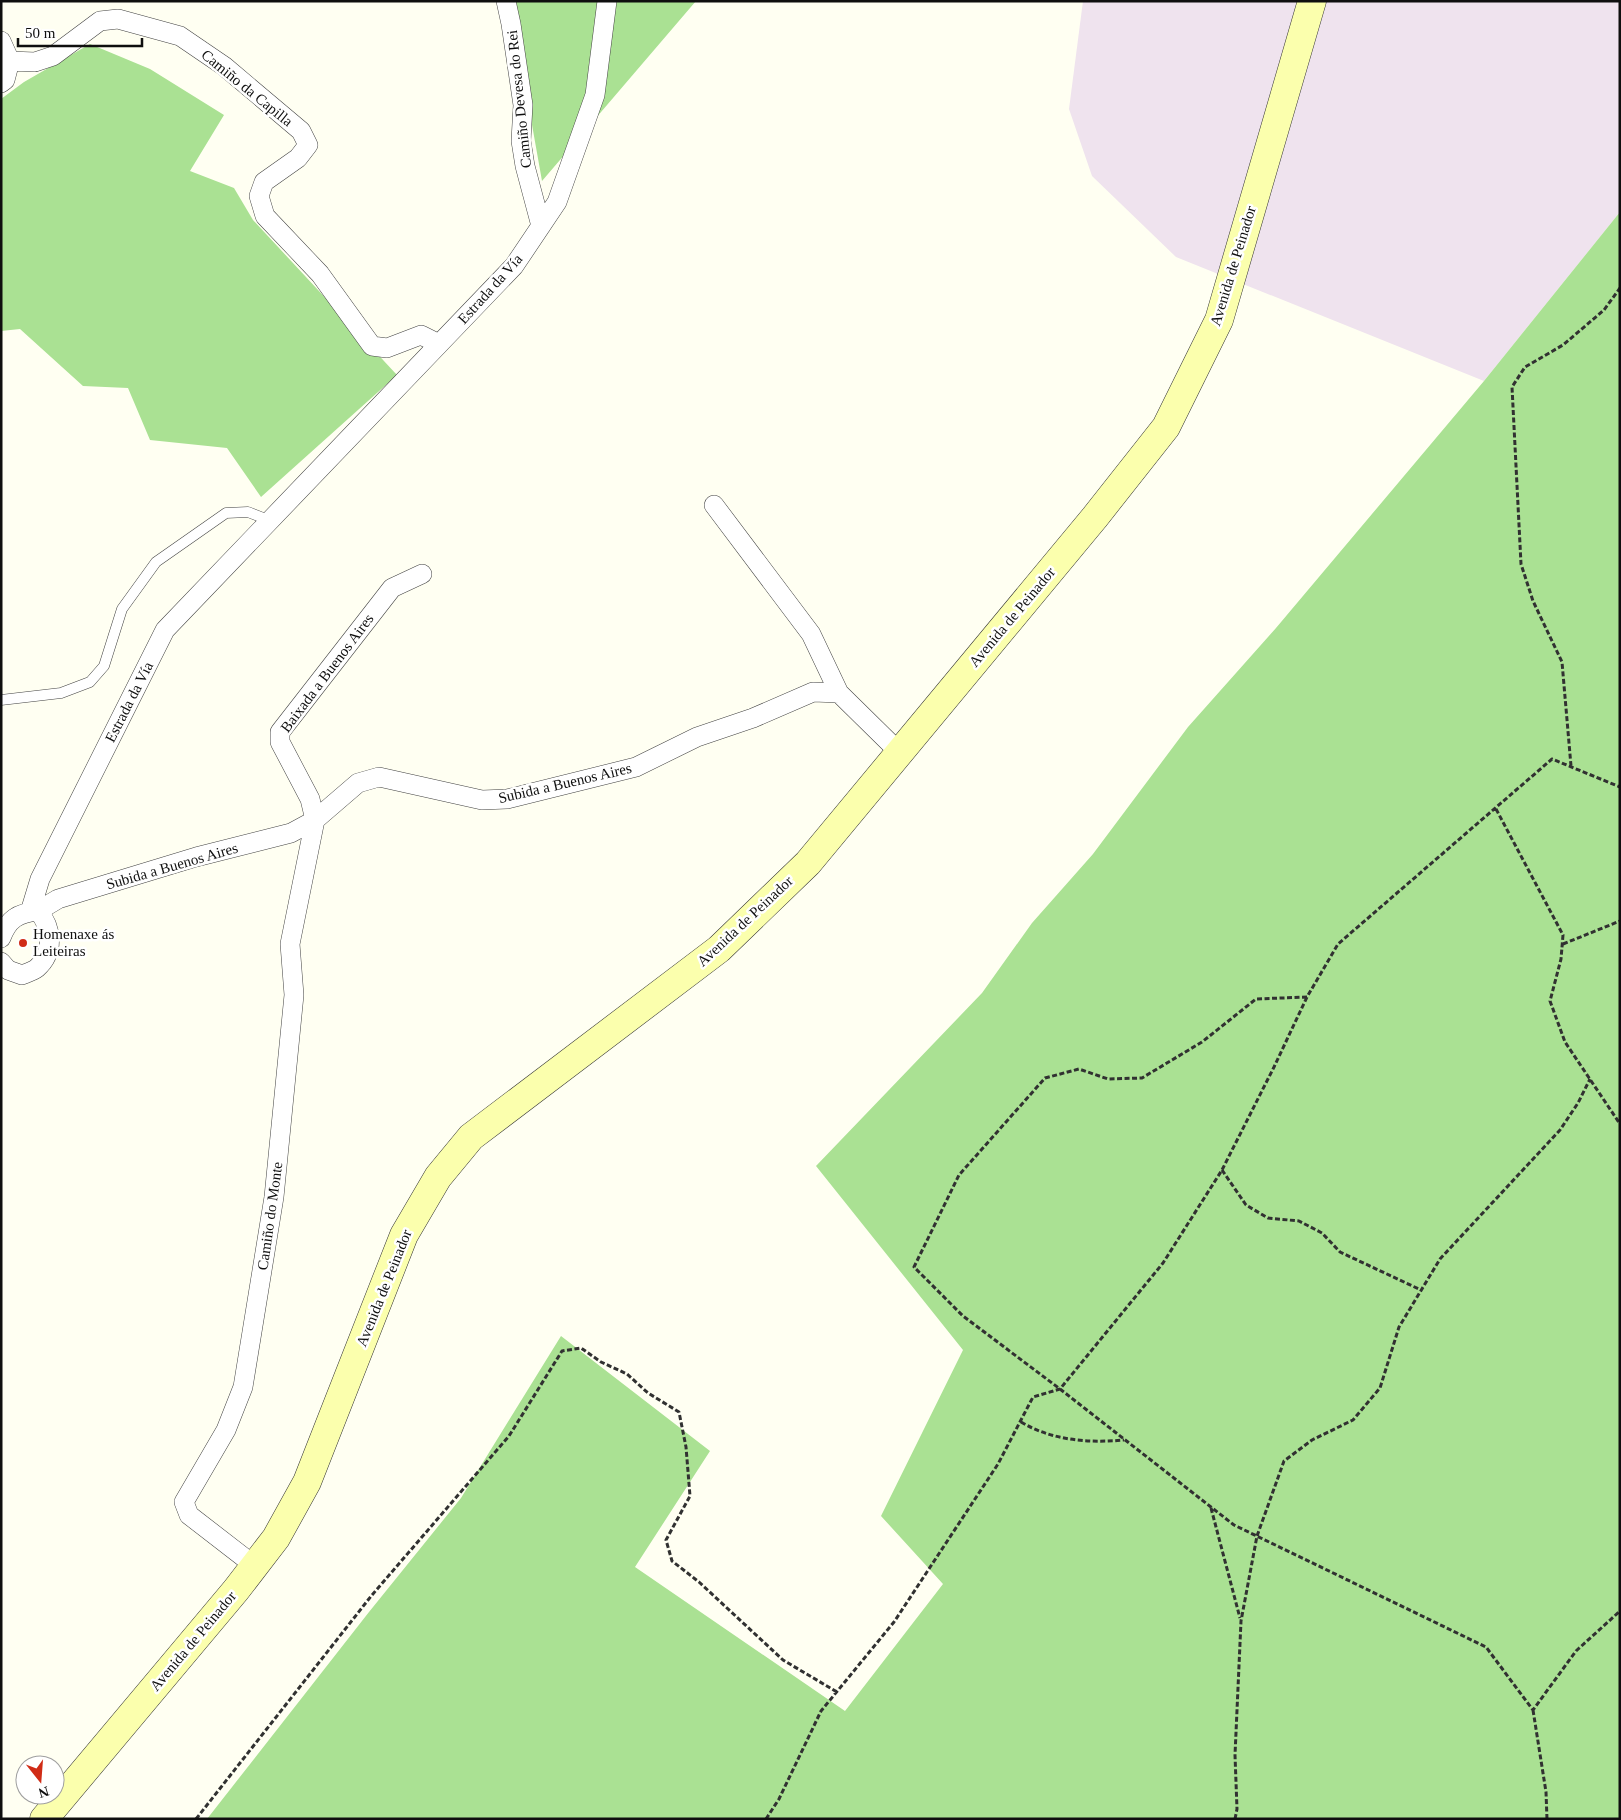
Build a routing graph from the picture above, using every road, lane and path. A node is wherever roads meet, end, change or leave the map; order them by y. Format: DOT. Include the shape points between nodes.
graph roads {
  1 [pos="506,1"];
  2 [pos="607,1"];
  3 [pos="1312,1"];
  4 [pos="1,41"];
  5 [pos="10,61"];
  6 [pos="1,83"];
  7 [pos="542,226"];
  8 [pos="1620,288"];
  9 [pos="439,344"];
  10 [pos="714,505"];
  11 [pos="271,520"];
  12 [pos="422,574"];
  13 [pos="839,693"];
  14 [pos="1,700"];
  15 [pos="899,752"];
  16 [pos="1572,766"];
  17 [pos="1620,787"];
  18 [pos="1496,809"];
  19 [pos="315,820"];
  20 [pos="34,911"];
  21 [pos="6,912"];
  22 [pos="1620,921"];
  23 [pos="1,938"];
  24 [pos="1562,944"];
  25 [pos="4,970"];
  26 [pos="1306,997"];
  27 [pos="1590,1079"];
  28 [pos="1620,1124"];
  29 [pos="1222,1170"];
  30 [pos="1421,1290"];
  31 [pos="1060,1389"];
  32 [pos="1022,1422"];
  33 [pos="1125,1440"];
  34 [pos="1210,1507"];
  35 [pos="1257,1536"];
  36 [pos="255,1566"];
  37 [pos="1620,1611"];
  38 [pos="1241,1621"];
  39 [pos="837,1692"];
  40 [pos="1532,1710"];
  41 [pos="44,1819"];
  42 [pos="196,1819"];
  43 [pos="766,1819"];
  44 [pos="1235,1819"];
  45 [pos="1547,1819"];
  1 -- 7 [label="street, Camiño Devesa do Rei" via="523,105 521,141 525,166"];
  2 -- 7 [label="street, Estrada da Vía" via="595,95 557,202"];
  3 -- 15 [label="street, Avenida de Peinador" via="1219,320 1166,427"];
  4 -- 5 [label="street"];
  5 -- 6 [label="street" via="5,80"];
  5 -- 9 [label="street, Camiño da Capilla" via="35,62 53,56 100,21 118,19 180,36 224,66 301,131 308,146 298,158 264,182 259,196 265,216 320,274 372,346 387,348 422,335"];
  7 -- 9 [label="street, Estrada da Vía" via="514,266"];
  8 -- 16 [label="path" via="1604,310 1563,345 1525,367 1512,387 1521,564 1533,601 1562,662"];
  9 -- 11 [label="street, Estrada da Vía"];
  10 -- 13 [label="street" via="811,634"];
  11 -- 14 [label="lane" via="248,512 226,513 156,562 122,609 104,666 90,682 60,693"];
  11 -- 20 [label="street, Estrada da Vía" via="165,630 40,879"];
  12 -- 19 [label="street, Baixada a Buenos Aires" via="392,588 280,732 280,742 310,799"];
  13 -- 15 [label="street"];
  13 -- 19 [label="street, Subida a Buenos Aires" via="813,692 753,718 697,737 636,767 507,799 482,800 379,777 358,783"];
  15 -- 36 [label="street, Avenida de Peinador" via="808,863 719,949 471,1137 438,1177 404,1235 307,1482 276,1538"];
  16 -- 17 [label="path"];
  16 -- 18 [label="path" via="1552,759"];
  18 -- 24 [label="path" via="1563,935"];
  18 -- 26 [label="path" via="1338,944"];
  19 -- 20 [label="street, Subida a Buenos Aires" via="291,833 196,857 58,899"];
  19 -- 36 [label="street, Camiño do Monte" via="290,944 294,995 274,1197 243,1387 226,1430 184,1502 189,1515"];
  20 -- 21 [label="street, Subida a Buenos Aires"];
  20 -- 25 [label="street" via="46,920 50,938 46,954 37,968 22,975"];
  21 -- 23 [label="street"];
  22 -- 24 [label="path"];
  24 -- 27 [label="path" via="1550,1001 1565,1042"];
  26 -- 29 [label="path"];
  26 -- 31 [label="path" via="1256,998 1202,1042 1142,1078 1108,1079 1079,1069 1045,1078 959,1175 914,1267 963,1316"];
  27 -- 28 [label="path"];
  27 -- 30 [label="path" via="1560,1130 1440,1259"];
  29 -- 30 [label="path" via="1246,1205 1268,1218 1298,1221 1322,1233 1340,1252"];
  29 -- 31 [label="path" via="1162,1263"];
  30 -- 35 [label="path" via="1399,1327 1380,1388 1353,1420 1312,1440 1284,1461"];
  31 -- 32 [label="path" via="1033,1397"];
  31 -- 33 [label="path"];
  32 -- 33 [label="path" via="1039,1433 1071,1439"];
  32 -- 39 [label="path" via="894,1622"];
  33 -- 34 [label="path"];
  34 -- 35 [label="path" via="1234,1526"];
  34 -- 38 [label="path"];
  35 -- 38 [label="path"];
  35 -- 40 [label="path" via="1486,1647"];
  36 -- 41 [label="street, Avenida de Peinador"];
  37 -- 40 [label="path" via="1576,1651"];
  38 -- 44 [label="path"];
  39 -- 42 [label="path" via="783,1660 700,1582 672,1561 666,1540 690,1496 679,1412 648,1393 627,1374 581,1348 562,1351 510,1436 372,1595"];
  39 -- 43 [label="path" via="821,1712"];
  40 -- 45 [label="path" via="1546,1792"];
}
